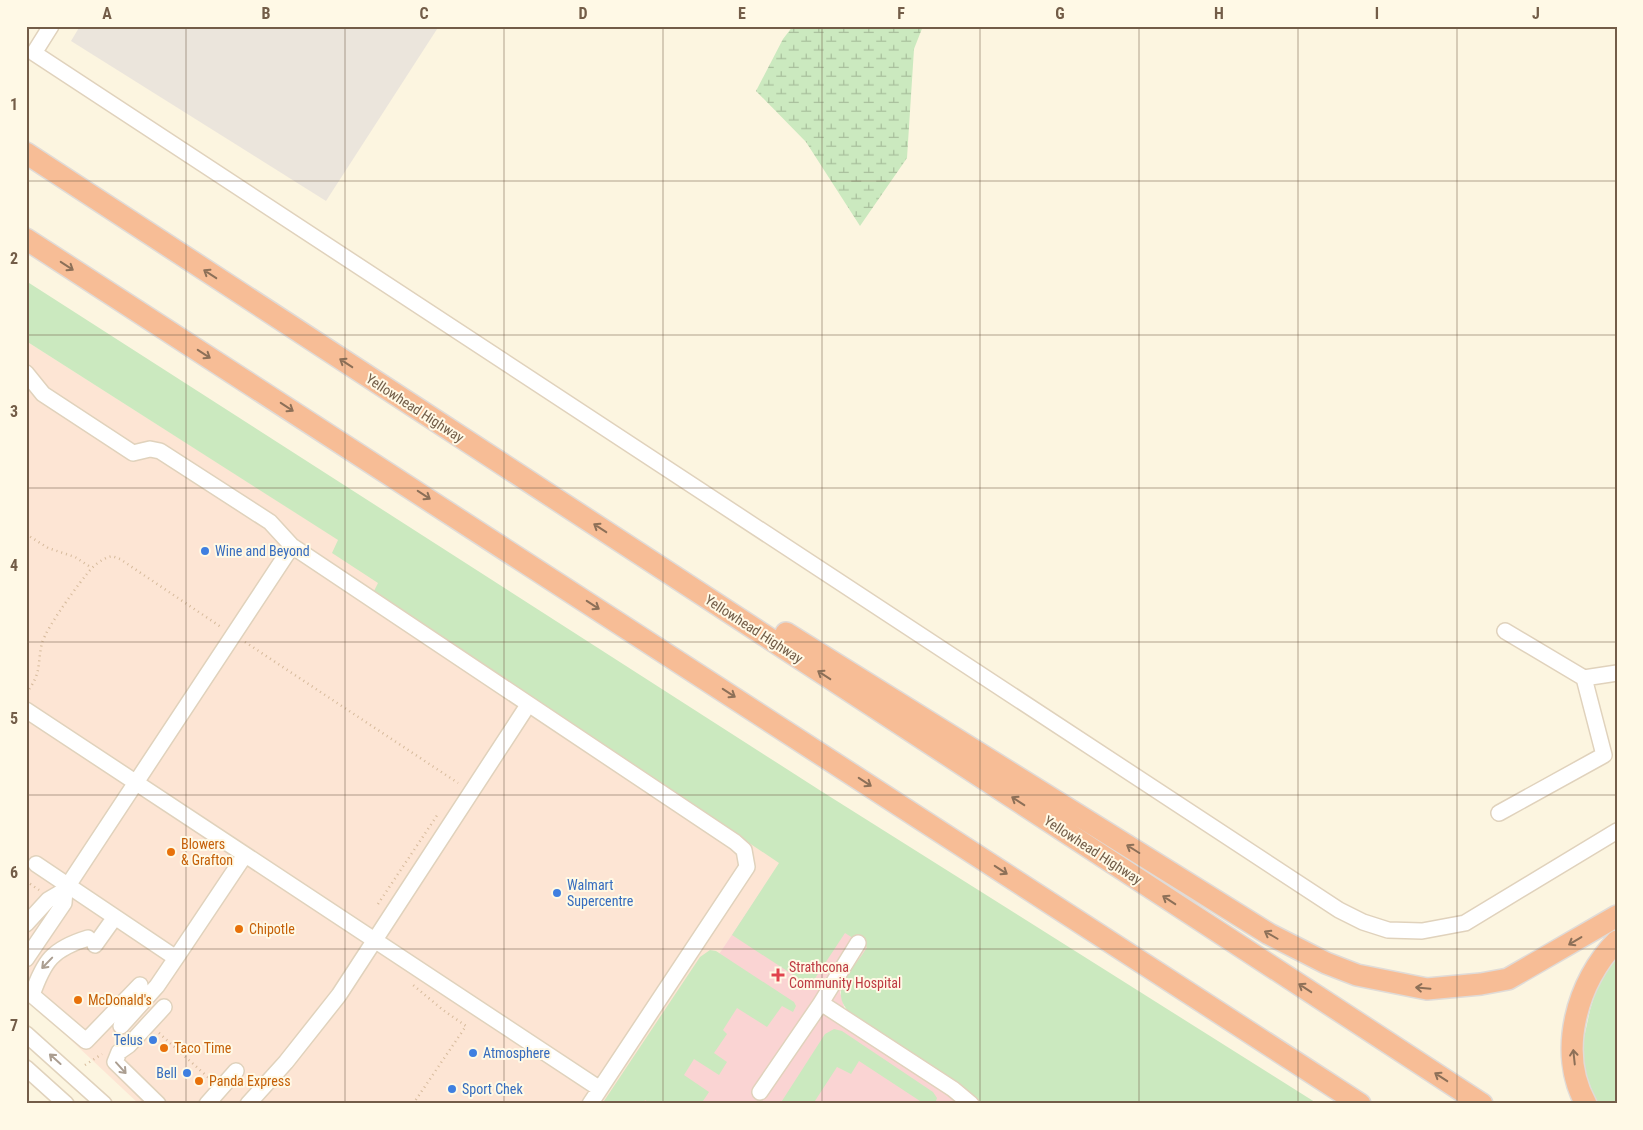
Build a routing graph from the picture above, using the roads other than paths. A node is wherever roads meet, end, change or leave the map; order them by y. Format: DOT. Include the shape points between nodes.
graph roads {
  1 [pos="51,26"];
  2 [pos="26,153"];
  3 [pos="26,239"];
  4 [pos="26,373"];
  5 [pos="622,543"];
  6 [pos="292,546"];
  7 [pos="1505,631"];
  8 [pos="1617,673"];
  9 [pos="1584,678"];
  10 [pos="528,705"];
  11 [pos="26,710"];
  12 [pos="136,783"];
  13 [pos="1499,813"];
  14 [pos="1617,831"];
  15 [pos="245,855"];
  16 [pos="36,864"];
  17 [pos="66,887"];
  18 [pos="1617,916"];
  19 [pos="114,917"];
  20 [pos="26,924"];
  21 [pos="374,940"];
  22 [pos="1617,941"];
  23 [pos="858,943"];
  24 [pos="26,958"];
  25 [pos="176,958"];
  26 [pos="140,985"];
  27 [pos="820,1003"];
  28 [pos="164,1007"];
  29 [pos="121,1026"];
  30 [pos="26,1034"];
  31 [pos="26,1068"];
  32 [pos="236,1071"];
  33 [pos="600,1089"];
  34 [pos="760,1092"];
  35 [pos="66,1104"];
  36 [pos="104,1104"];
  37 [pos="158,1104"];
  38 [pos="207,1104"];
  39 [pos="248,1104"];
  40 [pos="590,1104"];
  41 [pos="971,1104"];
  42 [pos="1360,1104"];
  43 [pos="1482,1104"];
  44 [pos="1586,1104"];
  1 -- 14 [label="street" via="34,53 1339,910 1388,930 1422,931 1465,923"];
  5 -- 2 [label="highway, Yellowhead Highway, one-way"];
  3 -- 42 [label="highway, one-way"];
  4 -- 6 [label="street" via="43,394 134,453 150,449 160,451 270,522"];
  18 -- 5 [label="highway, one-way" via="1508,979 1428,989 1357,975 1269,934 742,606"];
  43 -- 5 [label="highway, Yellowhead Highway, one-way"];
  6 -- 10 [label="street"];
  6 -- 12 [label="street"];
  7 -- 9 [label="street"];
  8 -- 9 [label="street"];
  9 -- 13 [label="street" via="1604,755"];
  10 -- 21 [label="street"];
  10 -- 33 [label="street" via="735,842 744,850 748,867"];
  11 -- 12 [label="street"];
  12 -- 15 [label="street"];
  12 -- 17 [label="street"];
  15 -- 21 [label="street"];
  15 -- 25 [label="street"];
  16 -- 17 [label="street"];
  17 -- 19 [label="street"];
  17 -- 20 [label="street" via="48,900"];
  17 -- 24 [label="street" via="64,903"];
  19 -- 25 [label="street"];
  19 -- 26 [label="street, one-way" via="91,942 67,945 42,966 32,994 86,1040"];
  21 -- 33 [label="street"];
  21 -- 39 [label="street" via="309,1035"];
  44 -- 22 [label="highway, one-way" via="1581,1095 1573,1052 1578,1005 1596,966"];
  23 -- 27 [label="street"];
  25 -- 29 [label="street" via="157,986"];
  27 -- 34 [label="street"];
  27 -- 41 [label="street"];
  28 -- 37 [label="street, one-way" via="119,1052 115,1062"];
  36 -- 30 [label="street, one-way"];
  31 -- 35 [label="street"];
  32 -- 38 [label="street"];
  33 -- 40 [label="street"];
}
